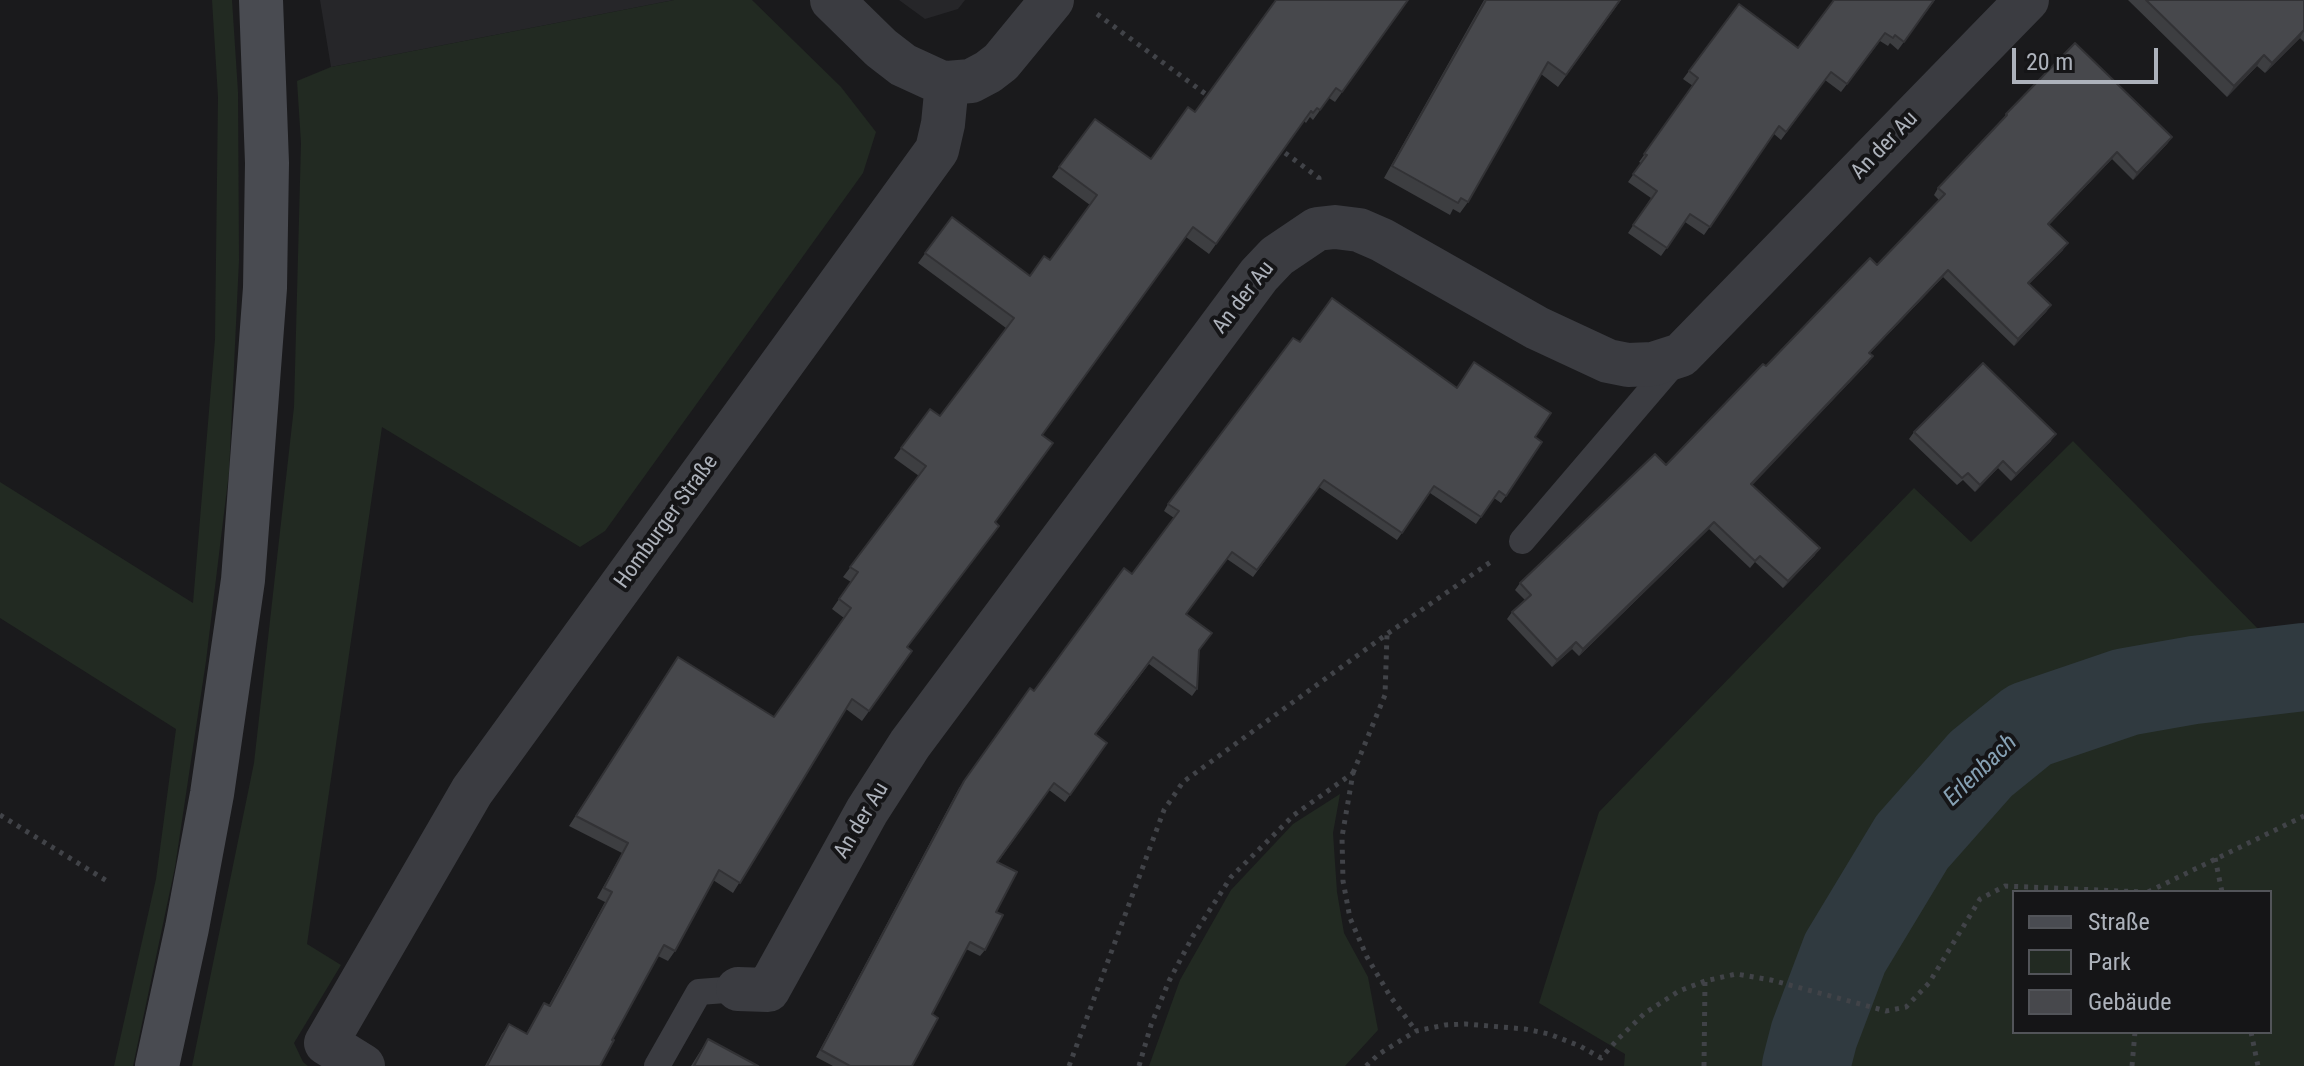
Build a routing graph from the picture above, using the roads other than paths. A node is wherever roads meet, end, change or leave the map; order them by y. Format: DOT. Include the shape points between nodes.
graph roads {
  1 [pos="261,0"];
  2 [pos="832,0"];
  3 [pos="2027,0"];
  4 [pos="1071,5"];
  5 [pos="947,83"];
  6 [pos="1681,355"];
  7 [pos="1522,541"];
  8 [pos="738,989"];
  9 [pos="157,1066"];
  10 [pos="363,1066"];
  11 [pos="657,1066"];
  1 -- 9 [label="main road" via="265,288 243,580 212,794"];
  2 -- 5 [label="street" via="903,65"];
  3 -- 6 [label="street, An der Au"];
  4 -- 5 [label="street" via="988,72 971,81"];
  5 -- 10 [label="street, Homburger Straße" via="937,150 472,791 326,1043"];
  6 -- 7 [label="lane"];
  6 -- 8 [label="street, An der Au" via="1653,364 1608,361 1359,230 1317,229 1259,275 910,744 768,990"];
  8 -- 11 [label="lane, An der Au" via="699,992"];
}
